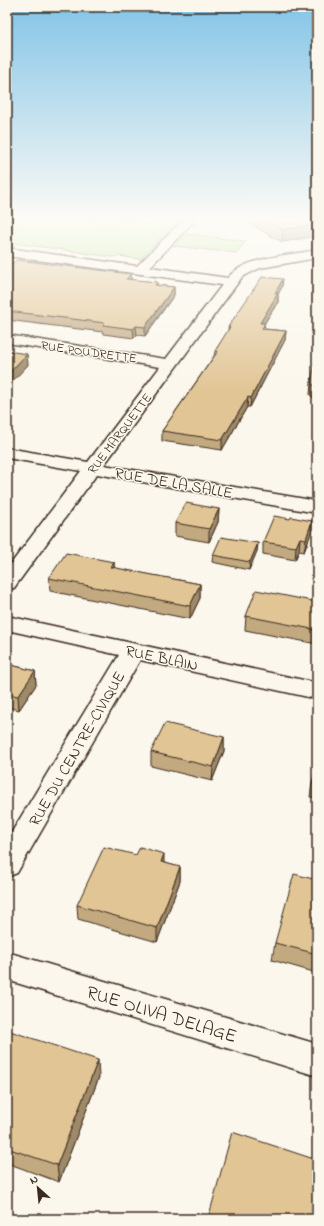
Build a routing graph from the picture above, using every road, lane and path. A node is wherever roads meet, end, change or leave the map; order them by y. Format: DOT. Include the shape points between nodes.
graph roads {
  1 [pos="202,278"];
  2 [pos="234,278"];
  3 [pos="231,282"];
  4 [pos="7,339"];
  5 [pos="170,364"];
  6 [pos="7,453"];
  7 [pos="92,468"];
  8 [pos="317,507"];
  9 [pos="7,583"];
  10 [pos="7,623"];
  11 [pos="133,651"];
  12 [pos="317,691"];
  13 [pos="7,865"];
  14 [pos="7,966"];
  15 [pos="317,1060"];
  1 -- 3 [label="street"];
  2 -- 3 [label="street, RUE MARQUETTE"];
  3 -- 5 [label="street, RUE MARQUETTE"];
  4 -- 5 [label="street, RUE POUDRETTE"];
  5 -- 7 [label="street, RUE MARQUETTE"];
  6 -- 7 [label="street, RUE DE LA SALLE"];
  7 -- 8 [label="street, RUE DE LA SALLE"];
  7 -- 9 [label="street, RUE MARQUETTE"];
  10 -- 11 [label="street, RUE BLAIN"];
  11 -- 12 [label="street, RUE BLAIN"];
  11 -- 13 [label="street, RUE DU CENTRE-CIVIQUE"];
  14 -- 15 [label="street, RUE OLIVA DELAGE"];
}
